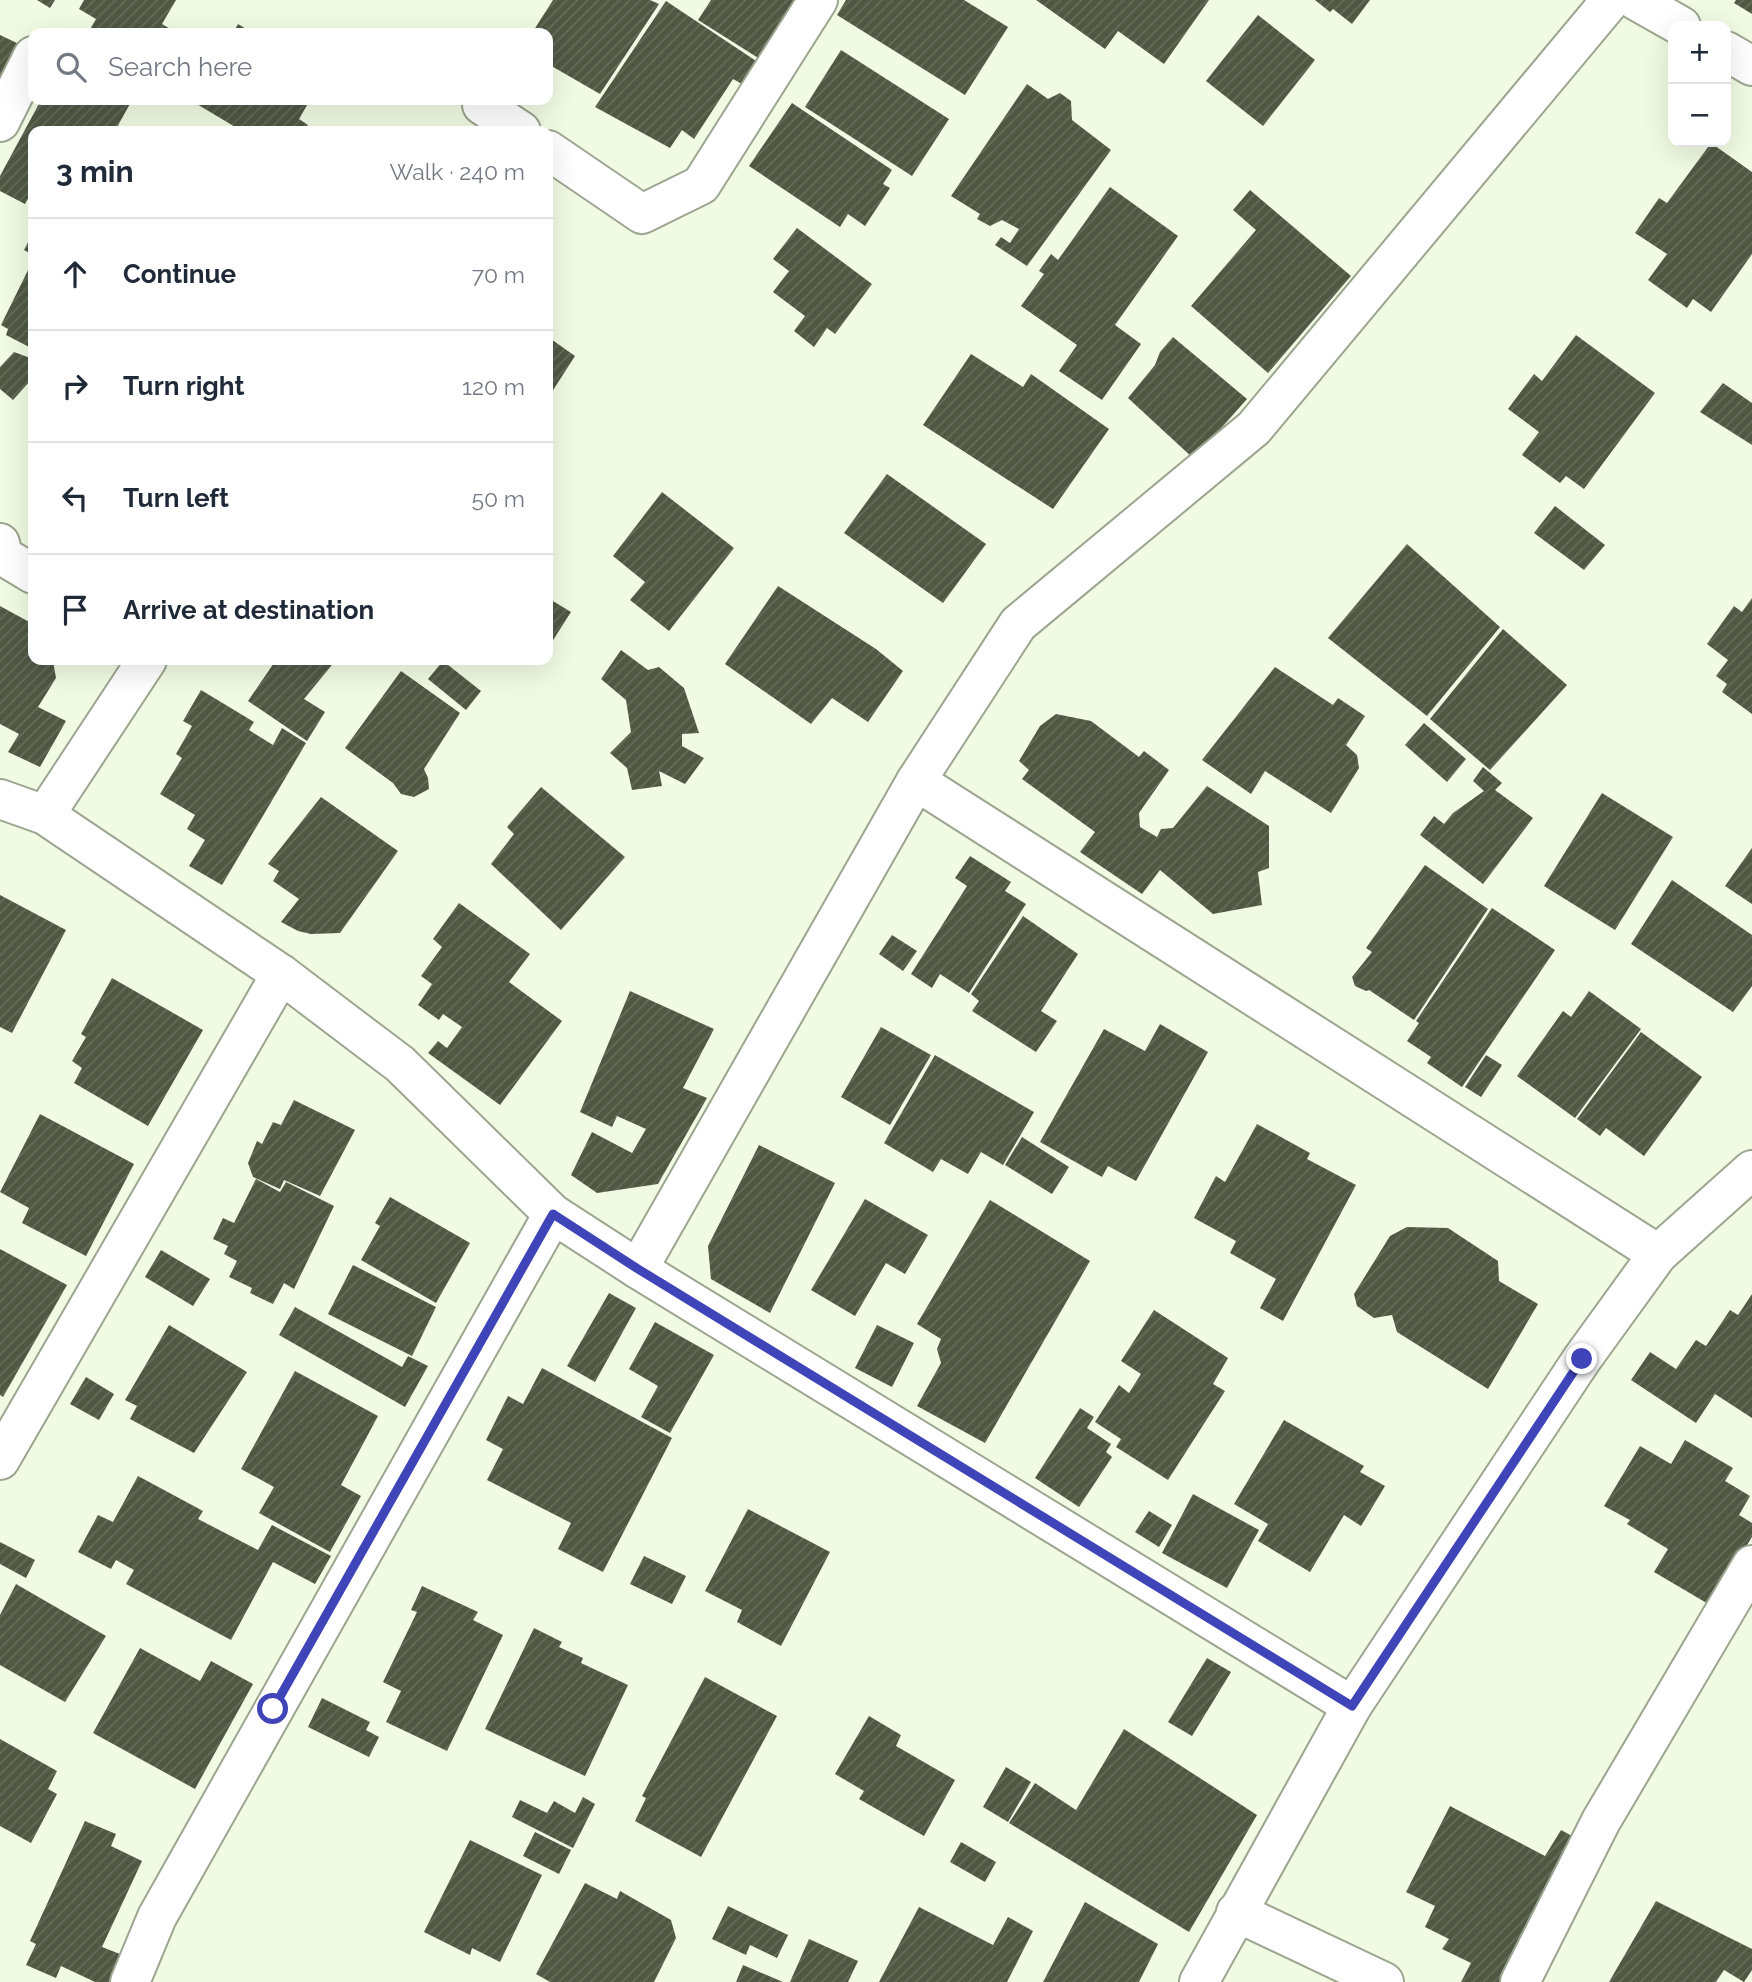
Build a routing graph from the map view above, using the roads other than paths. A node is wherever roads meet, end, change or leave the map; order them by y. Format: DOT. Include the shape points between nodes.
graph roads {
  1 [pos="818,0"];
  2 [pos="1611,0"];
  3 [pos="1634,0"];
  4 [pos="1672,21"];
  5 [pos="1731,54"];
  6 [pos="28,66"];
  7 [pos="1752,66"];
  8 [pos="482,105"];
  9 [pos="0,122"];
  10 [pos="514,126"];
  11 [pos="553,153"];
  12 [pos="0,543"];
  13 [pos="28,572"];
  14 [pos="144,665"];
  15 [pos="916,781"];
  16 [pos="0,799"];
  17 [pos="45,815"];
  18 [pos="281,974"];
  19 [pos="1752,1170"];
  20 [pos="553,1214"];
  21 [pos="1658,1254"];
  22 [pos="638,1269"];
  23 [pos="0,1460"];
  24 [pos="1752,1565"];
  25 [pos="1352,1706"];
  26 [pos="1236,1912"];
  27 [pos="130,1982"];
  28 [pos="1199,1982"];
  29 [pos="1384,1982"];
  30 [pos="1520,1982"];
  1 -- 11 [label="street" via="701,185 642,214"];
  2 -- 15 [label="street" via="1254,428 1018,624"];
  3 -- 4 [label="street"];
  5 -- 7 [label="street"];
  6 -- 9 [label="street"];
  8 -- 10 [label="street"];
  12 -- 13 [label="street" via="3,556"];
  14 -- 17 [label="street"];
  15 -- 21 [label="street"];
  15 -- 22 [label="street"];
  16 -- 17 [label="street"];
  17 -- 18 [label="street"];
  18 -- 20 [label="street" via="400,1064"];
  18 -- 23 [label="street"];
  19 -- 21 [label="street"];
  20 -- 22 [label="street"];
  20 -- 27 [label="street" via="157,1917"];
  21 -- 25 [label="street" via="1582,1359"];
  22 -- 25 [label="street"];
  24 -- 30 [label="street" via="1601,1821"];
  25 -- 26 [label="street"];
  26 -- 28 [label="street"];
  26 -- 29 [label="street"];
}
